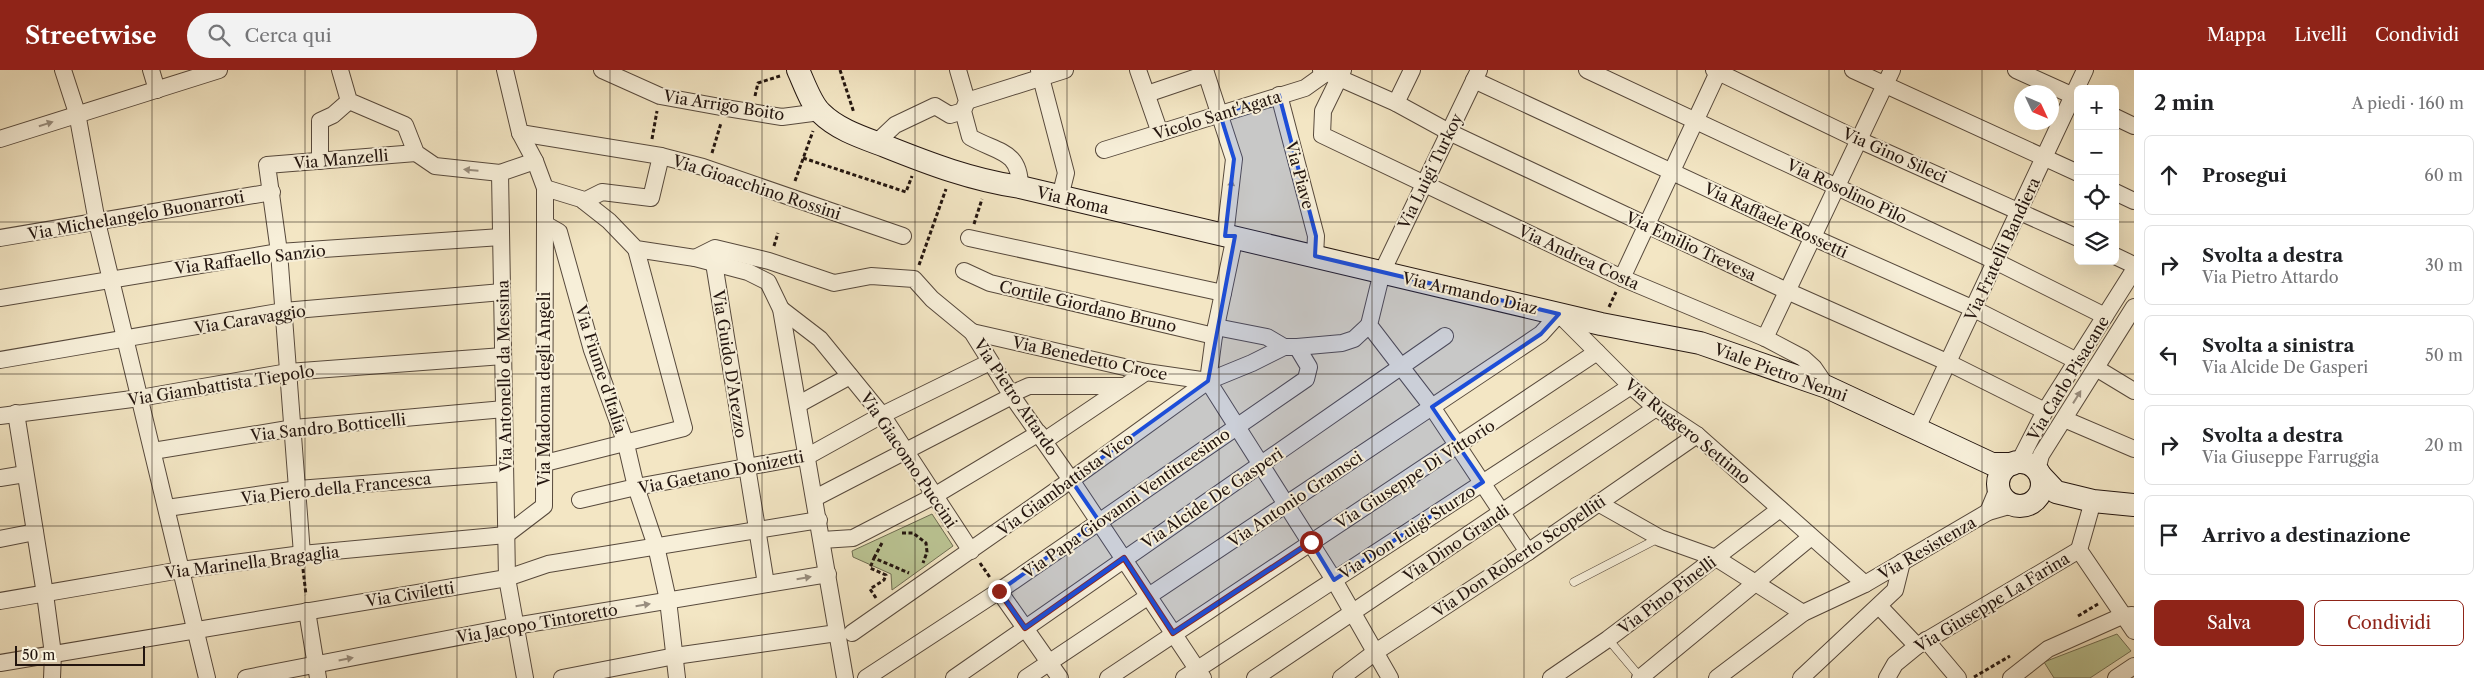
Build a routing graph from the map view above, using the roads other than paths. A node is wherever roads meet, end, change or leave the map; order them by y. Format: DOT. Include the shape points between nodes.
graph roads {
  1 [pos="64,70"];
  2 [pos="150,70"];
  3 [pos="219,70"];
  4 [pos="340,70"];
  5 [pos="505,70"];
  6 [pos="602,70"];
  7 [pos="958,70"];
  8 [pos="1065,70"];
  9 [pos="1138,70"];
  10 [pos="1412,70"];
  11 [pos="1587,70"];
  12 [pos="1853,70"];
  13 [pos="2016,70"];
  14 [pos="2085,70"];
  15 [pos="1717,71"];
  16 [pos="1206,72"];
  17 [pos="790,73"];
  18 [pos="1332,73"];
  19 [pos="1040,74"];
  20 [pos="1476,75"];
  21 [pos="1889,77"];
  22 [pos="2079,85"];
  23 [pos="157,90"];
  24 [pos="1146,94"];
  25 [pos="1279,95"];
  26 [pos="2074,97"];
  27 [pos="2074,99"];
  28 [pos="349,101"];
  29 [pos="1396,103"];
  30 [pos="965,106"];
  31 [pos="820,112"];
  32 [pos="77,113"];
  33 [pos="1220,114"];
  34 [pos="2119,119"];
  35 [pos="1695,120"];
  36 [pos="2134,126"];
  37 [pos="1449,132"];
  38 [pos="520,133"];
  39 [pos="1160,133"];
  40 [pos="0,139"];
  41 [pos="867,139"];
  42 [pos="1859,140"];
  43 [pos="1104,150"];
  44 [pos="416,153"];
  45 [pos="655,155"];
  46 [pos="2044,157"];
  47 [pos="320,160"];
  48 [pos="535,161"];
  49 [pos="2074,171"];
  50 [pos="1672,172"];
  51 [pos="500,173"];
  52 [pos="1424,184"];
  53 [pos="1837,186"];
  54 [pos="1020,187"];
  55 [pos="545,188"];
  56 [pos="272,192"];
  57 [pos="2119,194"];
  58 [pos="1060,196"];
  59 [pos="584,201"];
  60 [pos="2134,201"];
  61 [pos="2020,211"];
  62 [pos="97,222"];
  63 [pos="545,224"];
  64 [pos="1647,224"];
  65 [pos="903,236"];
  66 [pos="1230,236"];
  67 [pos="2074,236"];
  68 [pos="502,237"];
  69 [pos="1812,237"];
  70 [pos="0,238"];
  71 [pos="969,238"];
  72 [pos="636,249"];
  73 [pos="279,252"];
  74 [pos="1315,256"];
  75 [pos="696,258"];
  76 [pos="2119,258"];
  77 [pos="1995,261"];
  78 [pos="714,263"];
  79 [pos="2134,266"];
  80 [pos="2134,270"];
  81 [pos="964,271"];
  82 [pos="1382,272"];
  83 [pos="1622,278"];
  84 [pos="111,279"];
  85 [pos="1787,291"];
  86 [pos="502,292"];
  87 [pos="1222,293"];
  88 [pos="0,298"];
  89 [pos="781,309"];
  90 [pos="1974,309"];
  91 [pos="284,311"];
  92 [pos="2133,311"];
  93 [pos="1559,314"];
  94 [pos="2104,316"];
  95 [pos="1369,325"];
  96 [pos="972,332"];
  97 [pos="1215,332"];
  98 [pos="1446,336"];
  99 [pos="1765,338"];
  100 [pos="126,339"];
  101 [pos="1290,347"];
  102 [pos="1597,352"];
  103 [pos="503,356"];
  104 [pos="0,360"];
  105 [pos="2077,361"];
  106 [pos="990,362"];
  107 [pos="1949,364"];
  108 [pos="1402,366"];
  109 [pos="2096,368"];
  110 [pos="288,372"];
  111 [pos="1146,372"];
  112 [pos="850,376"];
  113 [pos="1208,381"];
  114 [pos="1125,386"];
  115 [pos="1631,386"];
  116 [pos="1828,387"];
  117 [pos="2134,390"];
  118 [pos="1012,395"];
  119 [pos="140,398"];
  120 [pos="798,404"];
  121 [pos="1432,407"];
  122 [pos="1656,408"];
  123 [pos="504,409"];
  124 [pos="2045,411"];
  125 [pos="8,415"];
  126 [pos="882,415"];
  127 [pos="2064,419"];
  128 [pos="1237,426"];
  129 [pos="294,428"];
  130 [pos="1917,428"];
  131 [pos="1697,435"];
  132 [pos="1041,437"];
  133 [pos="626,444"];
  134 [pos="1458,446"];
  135 [pos="2134,449"];
  136 [pos="153,451"];
  137 [pos="906,452"];
  138 [pos="808,456"];
  139 [pos="546,463"];
  140 [pos="1262,465"];
  141 [pos="746,468"];
  142 [pos="505,473"];
  143 [pos="26,474"];
  144 [pos="0,478"];
  145 [pos="2016,479"];
  146 [pos="1071,480"];
  147 [pos="1483,482"];
  148 [pos="636,487"];
  149 [pos="298,489"];
  150 [pos="934,496"];
  151 [pos="815,498"];
  152 [pos="580,500"];
  153 [pos="2093,501"];
  154 [pos="1598,503"];
  155 [pos="1285,505"];
  156 [pos="2134,505"];
  157 [pos="167,508"];
  158 [pos="1780,509"];
  159 [pos="1502,511"];
  160 [pos="819,520"];
  161 [pos="1098,521"];
  162 [pos="757,530"];
  163 [pos="35,532"];
  164 [pos="506,535"];
  165 [pos="1811,536"];
  166 [pos="1660,538"];
  167 [pos="0,539"];
  168 [pos="822,540"];
  169 [pos="1311,542"];
  170 [pos="656,546"];
  171 [pos="2079,550"];
  172 [pos="971,551"];
  173 [pos="1528,552"];
  174 [pos="302,554"];
  175 [pos="1124,558"];
  176 [pos="1716,558"];
  177 [pos="1902,562"];
  178 [pos="181,570"];
  179 [pos="828,574"];
  180 [pos="507,578"];
  181 [pos="1334,580"];
  182 [pos="1574,582"];
  183 [pos="1754,583"];
  184 [pos="766,584"];
  185 [pos="1865,584"];
  186 [pos="999,591"];
  187 [pos="45,594"];
  188 [pos="1149,597"];
  189 [pos="668,600"];
  190 [pos="0,601"];
  191 [pos="1879,606"];
  192 [pos="307,611"];
  193 [pos="1352,612"];
  194 [pos="1803,613"];
  195 [pos="2128,615"];
  196 [pos="515,626"];
  197 [pos="1025,628"];
  198 [pos="196,629"];
  199 [pos="2134,631"];
  200 [pos="845,633"];
  201 [pos="1173,633"];
  202 [pos="1608,639"];
  203 [pos="1921,643"];
  204 [pos="1374,653"];
  205 [pos="53,654"];
  206 [pos="676,656"];
  207 [pos="1049,662"];
  208 [pos="0,663"];
  209 [pos="2134,666"];
  210 [pos="316,671"];
  211 [pos="1195,675"];
  212 [pos="1343,677"];
  213 [pos="52,678"];
  214 [pos="207,678"];
  215 [pos="246,678"];
  216 [pos="525,678"];
  217 [pos="562,678"];
  218 [pos="677,678"];
  219 [pos="845,678"];
  220 [pos="866,678"];
  221 [pos="954,678"];
  222 [pos="1026,678"];
  223 [pos="1060,678"];
  224 [pos="1108,678"];
  225 [pos="1255,678"];
  226 [pos="1390,678"];
  227 [pos="1552,678"];
  228 [pos="1640,678"];
  229 [pos="1717,678"];
  230 [pos="1801,678"];
  231 [pos="1888,678"];
  232 [pos="1958,678"];
  233 [pos="2011,678"];
  234 [pos="2116,678"];
  1 -- 32 [label="street"];
  2 -- 23 [label="street"];
  3 -- 23 [label="street"];
  4 -- 28 [label="street"];
  5 -- 38 [label="street"];
  6 -- 31 [label="street, Via Arrigo Boito" via="660,96 782,118"];
  7 -- 30 [label="street"];
  8 -- 19 [label="street"];
  9 -- 24 [label="street"];
  10 -- 29 [label="street"];
  11 -- 35 [label="street, Via Rosolino Pilo"];
  12 -- 21 [label="street"];
  13 -- 26 [label="street"];
  14 -- 22 [label="street, Via Fratelli Bandiera"];
  15 -- 35 [label="street"];
  15 -- 42 [label="street, Via Gino Sileci"];
  16 -- 24 [label="street"];
  16 -- 33 [label="street"];
  17 -- 31 [label="main road, Via Roma"];
  18 -- 25 [label="street, Vicolo Sant'Agata" via="1305,88"];
  18 -- 29 [label="street, Via Emilio Trevesa"];
  18 -- 52 [label="street, Via Andrea Costa" via="1323,111 1322,136"];
  19 -- 30 [label="street"];
  19 -- 58 [label="street" via="1066,173"];
  20 -- 37 [label="street, Via Luigi Turkoy"];
  20 -- 50 [label="street, Via Raffaele Rossetti"];
  21 -- 42 [label="street"];
  21 -- 46 [label="street"];
  23 -- 32 [label="street"];
  24 -- 39 [label="street"];
  25 -- 33 [label="street, Vicolo Sant'Agata"];
  25 -- 74 [label="street, Via Piave" via="1316,236"];
  27 -- 46 [label="street, Via Fratelli Bandiera"];
  28 -- 44 [label="street" via="405,125"];
  28 -- 47 [label="street" via="320,121"];
  29 -- 37 [label="street, Via Emilio Trevesa"];
  30 -- 41 [label="street" via="950,115 935,106"];
  30 -- 54 [label="street" via="970,137 1010,156 1020,169"];
  31 -- 41 [label="main road, Via Roma"];
  40 -- 32 [label="street, one-way"];
  32 -- 62 [label="street"];
  33 -- 39 [label="street, Vicolo Sant'Agata"];
  66 -- 33 [label="street, one-way" via="1234,159"];
  34 -- 36 [label="street"];
  35 -- 50 [label="street"];
  35 -- 53 [label="street, Via Rosolino Pilo"];
  37 -- 52 [label="street, Via Luigi Turkoy"];
  37 -- 64 [label="street, Via Emilio Trevesa"];
  38 -- 45 [label="street, Via Gioacchino Rossini"];
  38 -- 48 [label="street"];
  39 -- 43 [label="street, Vicolo Sant'Agata"];
  41 -- 54 [label="main road, Via Roma" via="952,172"];
  42 -- 53 [label="street"];
  42 -- 61 [label="street, Via Gino Sileci"];
  44 -- 47 [label="street, Via Manzelli"];
  51 -- 44 [label="street, one-way" via="435,166"];
  45 -- 59 [label="street" via="651,198 602,192"];
  45 -- 65 [label="street, Via Gioacchino Rossini" via="708,168"];
  46 -- 49 [label="street"];
  46 -- 61 [label="street, Via Fratelli Bandiera"];
  47 -- 56 [label="street, Via Manzelli" via="267,165"];
  48 -- 51 [label="street"];
  48 -- 55 [label="street"];
  50 -- 64 [label="street"];
  50 -- 69 [label="street, Via Raffaele Rossetti"];
  51 -- 68 [label="street, Via Antonello da Messina"];
  52 -- 82 [label="street, Via Luigi Turkoy"];
  52 -- 83 [label="street, Via Andrea Costa"];
  53 -- 69 [label="street"];
  53 -- 77 [label="street, Via Rosolino Pilo"];
  54 -- 58 [label="main road, Via Roma"];
  55 -- 59 [label="street"];
  55 -- 63 [label="street"];
  56 -- 62 [label="street, Via Michelangelo Buonarroti"];
  56 -- 73 [label="street"];
  57 -- 60 [label="street"];
  58 -- 66 [label="main road, Via Roma"];
  59 -- 72 [label="street"];
  61 -- 67 [label="street, Via Gino Sileci"];
  61 -- 77 [label="street, Via Fratelli Bandiera"];
  62 -- 70 [label="street, Via Michelangelo Buonarroti"];
  62 -- 84 [label="street"];
  63 -- 133 [label="street, Via Fiume d'Italia" via="559,232 592,350"];
  63 -- 139 [label="street, Via Madonna degli Angeli"];
  64 -- 83 [label="street"];
  64 -- 85 [label="street, Via Emilio Trevesa"];
  66 -- 74 [label="main road, Via Roma"];
  66 -- 87 [label="street"];
  68 -- 73 [label="street, Via Raffaello Sanzio"];
  68 -- 86 [label="street, Via Antonello da Messina"];
  69 -- 85 [label="street"];
  69 -- 90 [label="street, Via Raffaele Rossetti"];
  71 -- 87 [label="street"];
  72 -- 75 [label="street"];
  72 -- 133 [label="street" via="684,428"];
  73 -- 84 [label="street, Via Raffaello Sanzio"];
  73 -- 91 [label="street"];
  74 -- 82 [label="main road, Via Roma"];
  75 -- 78 [label="street"];
  75 -- 96 [label="street, Via Pietro Attardo" via="715,248 769,261 834,283 871,276 914,279 932,299"];
  76 -- 79 [label="street"];
  77 -- 90 [label="street, Via Fratelli Bandiera"];
  77 -- 94 [label="street, Via Rosolino Pilo"];
  78 -- 89 [label="street" via="748,272 768,282"];
  78 -- 141 [label="street, Via Guido D'Arezzo"];
  80 -- 94 [label="street, Via Carlo Pisacane"];
  81 -- 97 [label="street, Cortile Giordano Bruno" via="990,283"];
  82 -- 93 [label="main road, Via Armando Diaz"];
  82 -- 95 [label="street, Via Luigi Turkoy"];
  83 -- 99 [label="street, Via Andrea Costa"];
  84 -- 88 [label="street, Via Raffaello Sanzio"];
  84 -- 100 [label="street"];
  85 -- 99 [label="street"];
  85 -- 107 [label="street, Via Emilio Trevesa"];
  86 -- 91 [label="street, Via Caravaggio"];
  86 -- 103 [label="street, Via Antonello da Messina"];
  87 -- 97 [label="street"];
  89 -- 112 [label="street, Via Giacomo Puccini" via="820,339"];
  89 -- 120 [label="street"];
  90 -- 105 [label="street, Via Raffaele Rossetti"];
  90 -- 107 [label="street, Via Fratelli Bandiera"];
  91 -- 100 [label="street, Via Caravaggio"];
  91 -- 110 [label="street"];
  92 -- 109 [label="street, Via Carlo Pisacane"];
  93 -- 102 [label="street, Via Ruggero Settimo"];
  93 -- 116 [label="main road, Viale Pietro Nenni" via="1700,343"];
  93 -- 121 [label="street, Via Antonio Gramsci" via="1541,334"];
  94 -- 105 [label="street, Via Carlo Pisacane"];
  95 -- 101 [label="street, Via Giambattista Vico" via="1354,339 1342,343"];
  95 -- 108 [label="street"];
  96 -- 106 [label="street, Via Pietro Attardo"];
  96 -- 111 [label="street, Via Benedetto Croce"];
  97 -- 101 [label="street" via="1267,337"];
  97 -- 113 [label="street"];
  98 -- 108 [label="street, Via Alcide De Gasperi"];
  99 -- 116 [label="street, Via Andrea Costa" via="1803,358"];
  100 -- 104 [label="street, Via Caravaggio"];
  100 -- 119 [label="street"];
  101 -- 113 [label="street, Via Giambattista Vico"];
  101 -- 128 [label="street, Via Papa Giovanni Ventitreesimo" via="1309,367 1306,379"];
  102 -- 115 [label="street, Via Ruggero Settimo"];
  102 -- 134 [label="street, Via Giuseppe Di Vittorio"];
  103 -- 110 [label="street, Via Giambattista Tiepolo"];
  103 -- 123 [label="street, Via Antonello da Messina"];
  105 -- 124 [label="street, Via Carlo Pisacane"];
  106 -- 118 [label="street, Via Pietro Attardo"];
  106 -- 126 [label="street, Via Gaetano Donizetti"];
  107 -- 124 [label="street, Via Emilio Trevesa"];
  107 -- 130 [label="street, Via Fratelli Bandiera"];
  108 -- 121 [label="street"];
  108 -- 140 [label="street, Via Alcide De Gasperi"];
  109 -- 117 [label="street"];
  127 -- 109 [label="street, Via Carlo Pisacane, one-way"];
  110 -- 119 [label="street, Via Giambattista Tiepolo"];
  110 -- 129 [label="street"];
  111 -- 113 [label="street, Via Benedetto Croce"];
  111 -- 114 [label="street"];
  112 -- 120 [label="street"];
  112 -- 126 [label="street, Via Giacomo Puccini"];
  113 -- 128 [label="street"];
  113 -- 146 [label="street, Via Giambattista Vico"];
  114 -- 118 [label="street" via="1029,386"];
  114 -- 132 [label="street"];
  115 -- 122 [label="street, Via Ruggero Settimo"];
  115 -- 147 [label="street, Via Don Luigi Sturzo"];
  116 -- 130 [label="main road, Viale Pietro Nenni"];
  118 -- 132 [label="street, Via Pietro Attardo"];
  118 -- 137 [label="street"];
  119 -- 125 [label="street, Via Giambattista Tiepolo"];
  119 -- 136 [label="street"];
  120 -- 138 [label="street"];
  121 -- 134 [label="street"];
  121 -- 155 [label="street, Via Antonio Gramsci"];
  122 -- 131 [label="street, Via Ruggero Settimo"];
  122 -- 159 [label="street, Via Dino Grandi"];
  123 -- 129 [label="street, Via Sandro Botticelli"];
  123 -- 142 [label="street, Via Antonello da Messina"];
  124 -- 145 [label="street, Via Carlo Pisacane"];
  125 -- 143 [label="street"];
  126 -- 137 [label="street, Via Giacomo Puccini"];
  126 -- 138 [label="street, Via Gaetano Donizetti"];
  127 -- 135 [label="street"];
  127 -- 145 [label="street, Via Carlo Pisacane" via="2041,455"];
  128 -- 140 [label="street"];
  128 -- 161 [label="street, Via Papa Giovanni Ventitreesimo"];
  129 -- 136 [label="street, Via Sandro Botticelli"];
  129 -- 149 [label="street"];
  130 -- 145 [label="main road, Viale Pietro Nenni"];
  131 -- 154 [label="street, Via Don Roberto Scopelliti"];
  131 -- 158 [label="street, Via Ruggero Settimo"];
  132 -- 146 [label="street, Via Pietro Attardo"];
  132 -- 150 [label="street"];
  133 -- 139 [label="street"];
  133 -- 148 [label="street, Via Fiume d'Italia"];
  134 -- 147 [label="street"];
  134 -- 169 [label="street, Via Giuseppe Di Vittorio"];
  136 -- 157 [label="street"];
  137 -- 150 [label="street, Via Giacomo Puccini"];
  137 -- 151 [label="street"];
  138 -- 141 [label="street, Via Gaetano Donizetti"];
  138 -- 151 [label="street"];
  139 -- 164 [label="street, Via Madonna degli Angeli" via="544,506"];
  140 -- 155 [label="street"];
  140 -- 175 [label="street, Via Alcide De Gasperi"];
  141 -- 148 [label="street, Via Gaetano Donizetti"];
  141 -- 162 [label="street, Via Guido D'Arezzo"];
  142 -- 149 [label="street, Via Piero della Francesca"];
  142 -- 164 [label="street, Via Antonello da Messina"];
  143 -- 144 [label="street"];
  143 -- 163 [label="street"];
  145 -- 153 [label="main road"];
  145 -- 177 [label="street, Via Resistenza" via="1988,512"];
  146 -- 161 [label="street, Via Pietro Attardo"];
  146 -- 172 [label="street, Via Giambattista Vico"];
  147 -- 159 [label="street"];
  147 -- 181 [label="street, Via Don Luigi Sturzo"];
  148 -- 152 [label="street, Via Gaetano Donizetti"];
  148 -- 170 [label="street, Via Fiume d'Italia"];
  149 -- 157 [label="street, Via Piero della Francesca"];
  149 -- 174 [label="street"];
  150 -- 168 [label="street" via="885,531"];
  150 -- 172 [label="street, Via Giacomo Puccini"];
  151 -- 160 [label="street"];
  153 -- 156 [label="main road"];
  153 -- 171 [label="street"];
  154 -- 166 [label="street"];
  154 -- 173 [label="street, Via Don Roberto Scopelliti"];
  155 -- 169 [label="street"];
  155 -- 188 [label="street, Via Antonio Gramsci"];
  157 -- 178 [label="street"];
  158 -- 165 [label="street, Via Ruggero Settimo"];
  158 -- 176 [label="street, Via Pino Pinelli"];
  159 -- 173 [label="street"];
  159 -- 193 [label="street, Via Dino Grandi"];
  160 -- 162 [label="street, Via Civiletti"];
  160 -- 168 [label="street"];
  161 -- 175 [label="street, Via Pietro Attardo"];
  161 -- 186 [label="street, Via Papa Giovanni Ventitreesimo"];
  162 -- 170 [label="street, Via Civiletti"];
  162 -- 184 [label="street, Via Guido D'Arezzo"];
  163 -- 167 [label="street"];
  163 -- 187 [label="street"];
  164 -- 174 [label="street, Via Marinella Bragaglia"];
  164 -- 180 [label="street, Via Antonello da Messina"];
  165 -- 183 [label="street"];
  165 -- 185 [label="street, Via Ruggero Settimo"];
  166 -- 176 [label="street"];
  166 -- 182 [label="lane"];
  168 -- 179 [label="street"];
  169 -- 181 [label="street"];
  169 -- 201 [label="street, Via Giuseppe Di Vittorio"];
  170 -- 180 [label="street, Via Civiletti" via="548,564"];
  170 -- 189 [label="street, Via Fiume d'Italia"];
  171 -- 195 [label="street"];
  171 -- 203 [label="street, Via Giuseppe La Farina"];
  172 -- 200 [label="street, Via Giambattista Vico" via="885,610"];
  173 -- 204 [label="street, Via Don Roberto Scopelliti"];
  174 -- 178 [label="street, Via Marinella Bragaglia"];
  175 -- 188 [label="street, Via Pietro Attardo"];
  175 -- 197 [label="street, Via Alcide De Gasperi"];
  176 -- 183 [label="street"];
  176 -- 202 [label="street, Via Pino Pinelli"];
  177 -- 185 [label="street, Via Resistenza"];
  177 -- 191 [label="street" via="1895,590"];
  178 -- 187 [label="street, Via Marinella Bragaglia"];
  178 -- 198 [label="street"];
  184 -- 179 [label="street, Via Jacopo Tintoretto, one-way"];
  179 -- 200 [label="street"];
  180 -- 192 [label="street, Via Civiletti"];
  180 -- 196 [label="street, Via Antonello da Messina"];
  181 -- 193 [label="street"];
  181 -- 211 [label="street, Via Don Luigi Sturzo"];
  183 -- 194 [label="street"];
  183 -- 228 [label="street"];
  184 -- 189 [label="street, Via Jacopo Tintoretto"];
  185 -- 194 [label="street, Via Resistenza"];
  186 -- 197 [label="street"];
  186 -- 220 [label="street, Via Papa Giovanni Ventitreesimo"];
  187 -- 190 [label="street, Via Marinella Bragaglia"];
  187 -- 205 [label="street"];
  188 -- 201 [label="street, Via Pietro Attardo"];
  188 -- 207 [label="street, Via Antonio Gramsci"];
  196 -- 189 [label="street, Via Jacopo Tintoretto, one-way"];
  189 -- 206 [label="street, Via Fiume d'Italia"];
  191 -- 203 [label="street"];
  191 -- 230 [label="street"];
  192 -- 198 [label="street, Via Civiletti"];
  192 -- 210 [label="street"];
  193 -- 204 [label="street"];
  193 -- 225 [label="street, Via Dino Grandi"];
  194 -- 229 [label="street, Via Resistenza"];
  195 -- 199 [label="street"];
  195 -- 233 [label="street" via="2048,649"];
  210 -- 196 [label="street, Via Jacopo Tintoretto, one-way"];
  196 -- 216 [label="street, Via Antonello da Messina"];
  197 -- 207 [label="street"];
  197 -- 221 [label="street, Via Alcide De Gasperi"];
  198 -- 205 [label="street, Via Civiletti"];
  198 -- 214 [label="street"];
  200 -- 206 [label="street"];
  200 -- 219 [label="street"];
  201 -- 211 [label="street, Via Pietro Attardo"];
  201 -- 224 [label="street, Via Giuseppe Di Vittorio"];
  202 -- 227 [label="street, Via Pino Pinelli"];
  202 -- 228 [label="lane"];
  203 -- 231 [label="street, Via Giuseppe La Farina" via="1895,664"];
  203 -- 232 [label="street"];
  204 -- 212 [label="street, Via Don Roberto Scopelliti"];
  204 -- 226 [label="street"];
  205 -- 208 [label="street, Via Civiletti"];
  205 -- 213 [label="street"];
  206 -- 217 [label="street"];
  206 -- 218 [label="street, Via Fiume d'Italia"];
  207 -- 222 [label="street, Via Antonio Gramsci"];
  207 -- 223 [label="street"];
  209 -- 234 [label="street"];
  210 -- 215 [label="street, Via Jacopo Tintoretto"];
}
